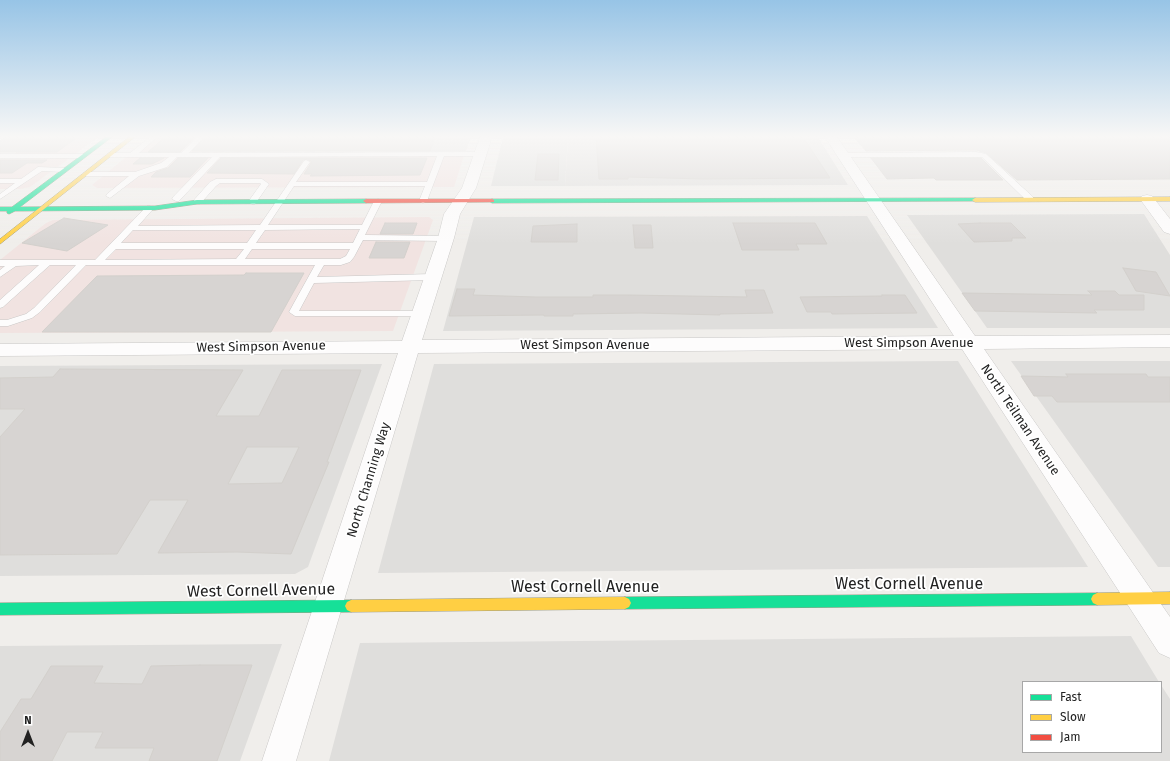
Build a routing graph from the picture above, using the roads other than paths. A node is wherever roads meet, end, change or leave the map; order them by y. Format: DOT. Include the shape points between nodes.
graph roads {
  1 [pos="36,173"];
  2 [pos="61,173"];
  3 [pos="141,173"];
  4 [pos="201,173"];
  5 [pos="299,173"];
  6 [pos="434,173"];
  7 [pos="475,173"];
  8 [pos="855,173"];
  9 [pos="1002,173"];
  10 [pos="86,174"];
  11 [pos="136,174"];
  12 [pos="0,181"];
  13 [pos="23,181"];
  14 [pos="291,184"];
  15 [pos="429,184"];
  16 [pos="30,196"];
  17 [pos="58,196"];
  18 [pos="71,196"];
  19 [pos="107,196"];
  20 [pos="126,196"];
  21 [pos="165,196"];
  22 [pos="0,197"];
  23 [pos="176,199"];
  24 [pos="1030,199"];
  25 [pos="1147,199"];
  26 [pos="1170,199"];
  27 [pos="874,200"];
  28 [pos="378,201"];
  29 [pos="423,201"];
  30 [pos="461,201"];
  31 [pos="194,202"];
  32 [pos="252,202"];
  33 [pos="280,202"];
  34 [pos="150,208"];
  35 [pos="0,209"];
  36 [pos="13,209"];
  37 [pos="42,209"];
  38 [pos="0,218"];
  39 [pos="262,227"];
  40 [pos="365,227"];
  41 [pos="132,228"];
  42 [pos="1170,229"];
  43 [pos="360,238"];
  44 [pos="446,238"];
  45 [pos="0,242"];
  46 [pos="113,246"];
  47 [pos="250,246"];
  48 [pos="356,246"];
  49 [pos="98,262"];
  50 [pos="239,262"];
  51 [pos="321,262"];
  52 [pos="0,263"];
  53 [pos="14,263"];
  54 [pos="47,263"];
  55 [pos="83,263"];
  56 [pos="0,274"];
  57 [pos="432,277"];
  58 [pos="311,280"];
  59 [pos="0,305"];
  60 [pos="421,314"];
  61 [pos="0,323"];
  62 [pos="1170,341"];
  63 [pos="968,343"];
  64 [pos="411,346"];
  65 [pos="0,350"];
  66 [pos="1140,598"];
  67 [pos="1170,598"];
  68 [pos="330,605"];
  69 [pos="0,609"];
  70 [pos="1170,643"];
  71 [pos="279,761"];
  1 -- 13 [label="lane"];
  2 -- 16 [label="main road"];
  3 -- 11 [label="lane"];
  4 -- 23 [label="lane"];
  5 -- 14 [label="lane"];
  6 -- 15 [label="lane"];
  7 -- 30 [label="street, North Channing Way" via="470,188"];
  8 -- 27 [label="street, North Teilman Avenue"];
  9 -- 24 [label="lane"];
  10 -- 11 [label="lane"];
  10 -- 17 [label="main road"];
  11 -- 19 [label="lane"];
  12 -- 13 [label="lane"];
  13 -- 22 [label="lane"];
  14 -- 15 [label="lane"];
  14 -- 33 [label="lane"];
  15 -- 29 [label="lane"];
  16 -- 17 [label="main road"];
  16 -- 22 [label="main road"];
  16 -- 36 [label="main road"];
  17 -- 18 [label="main road"];
  17 -- 37 [label="main road"];
  19 -- 20 [label="main road"];
  21 -- 23 [label="main road"];
  23 -- 31 [label="main road"];
  24 -- 25 [label="main road"];
  24 -- 27 [label="main road"];
  25 -- 26 [label="main road"];
  25 -- 42 [label="street"];
  27 -- 30 [label="main road"];
  27 -- 63 [label="street, North Teilman Avenue"];
  28 -- 29 [label="main road"];
  28 -- 33 [label="main road"];
  28 -- 40 [label="lane"];
  29 -- 30 [label="main road"];
  30 -- 44 [label="street, North Channing Way" via="452,214"];
  31 -- 32 [label="main road"];
  31 -- 32 [label="lane" via="219,181 262,181 265,184"];
  31 -- 34 [label="main road"];
  32 -- 33 [label="main road"];
  33 -- 39 [label="lane"];
  34 -- 37 [label="main road"];
  34 -- 41 [label="lane"];
  35 -- 36 [label="main road"];
  36 -- 37 [label="main road"];
  36 -- 38 [label="main road"];
  37 -- 45 [label="main road"];
  39 -- 40 [label="lane"];
  39 -- 41 [label="lane"];
  39 -- 47 [label="lane"];
  40 -- 43 [label="lane"];
  41 -- 46 [label="lane"];
  43 -- 44 [label="lane"];
  43 -- 48 [label="lane"];
  44 -- 57 [label="street, North Channing Way"];
  46 -- 47 [label="lane"];
  46 -- 49 [label="lane"];
  47 -- 48 [label="lane"];
  47 -- 50 [label="lane"];
  48 -- 51 [label="lane" via="347,260"];
  49 -- 50 [label="lane"];
  49 -- 55 [label="lane"];
  50 -- 51 [label="lane"];
  51 -- 58 [label="lane"];
  52 -- 53 [label="lane"];
  53 -- 54 [label="lane"];
  53 -- 56 [label="lane"];
  54 -- 55 [label="lane"];
  54 -- 59 [label="lane"];
  55 -- 61 [label="lane" via="29,316"];
  57 -- 58 [label="lane"];
  57 -- 60 [label="street, North Channing Way"];
  58 -- 60 [label="lane" via="294,312 298,314"];
  60 -- 64 [label="street, North Channing Way"];
  62 -- 63 [label="street, West Simpson Avenue"];
  63 -- 64 [label="street, West Simpson Avenue"];
  63 -- 66 [label="street, North Teilman Avenue"];
  64 -- 65 [label="street, West Simpson Avenue"];
  64 -- 68 [label="street, North Channing Way"];
  66 -- 67 [label="main road, West Cornell Avenue"];
  66 -- 68 [label="main road, West Cornell Avenue"];
  66 -- 70 [label="street, North Teilman Avenue"];
  68 -- 69 [label="main road, West Cornell Avenue"];
  68 -- 71 [label="street, North Channing Way"];
}
